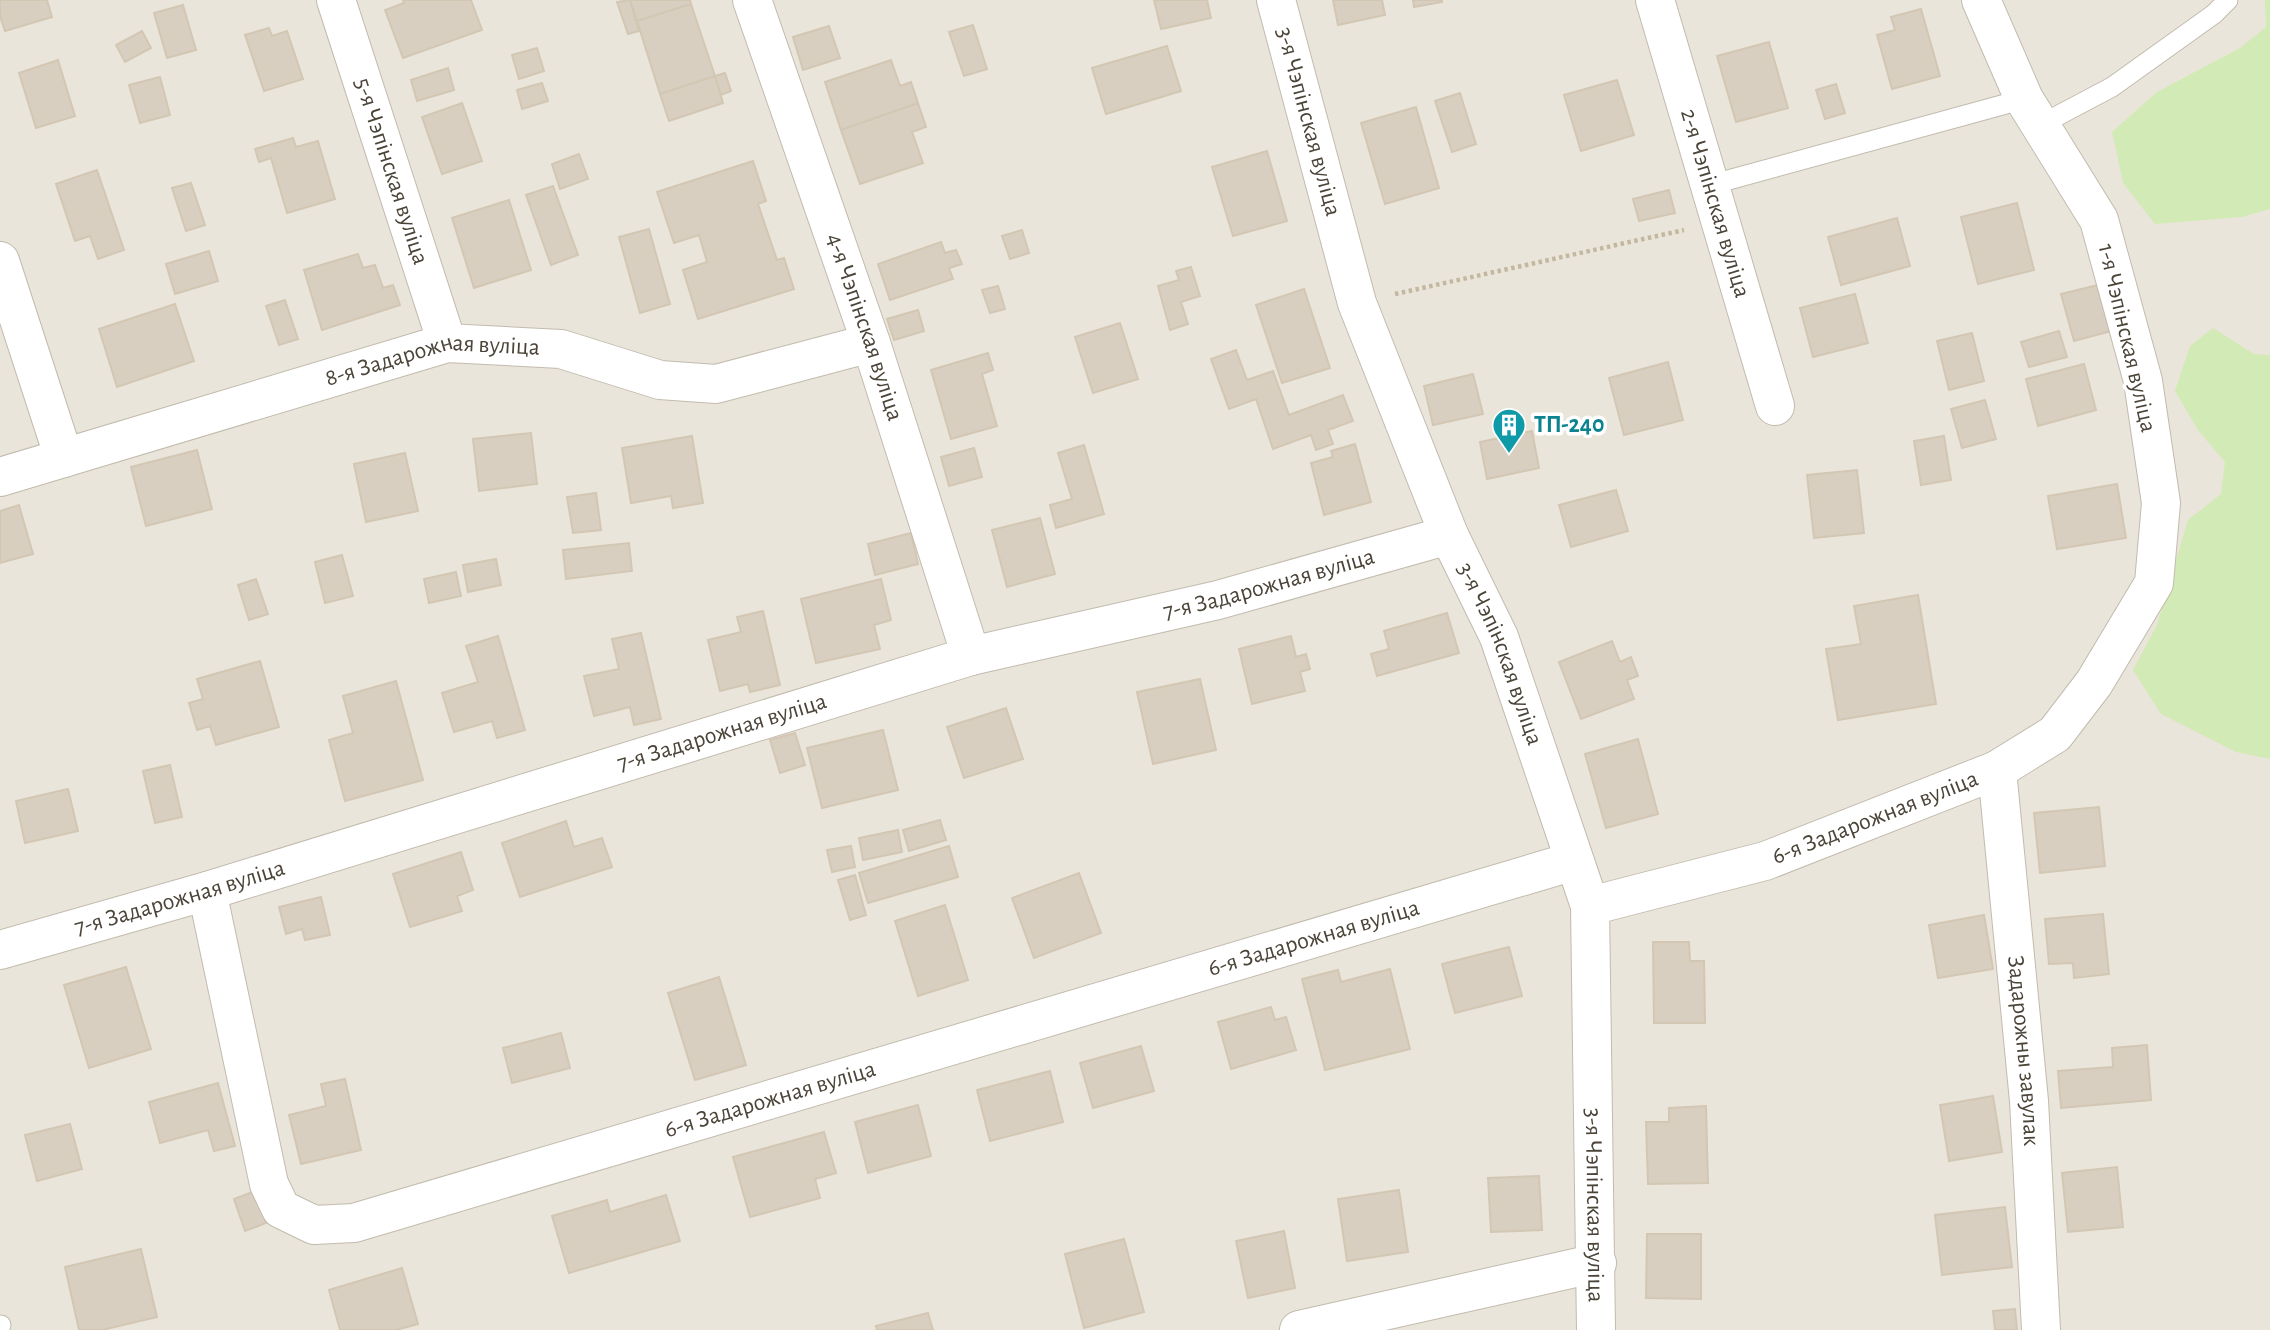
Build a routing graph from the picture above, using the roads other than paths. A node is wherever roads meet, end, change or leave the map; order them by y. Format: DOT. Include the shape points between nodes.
graph roads {
  1 [pos="336,0"];
  2 [pos="752,0"];
  3 [pos="1276,0"];
  4 [pos="1655,0"];
  5 [pos="1981,0"];
  6 [pos="2228,0"];
  7 [pos="2033,112"];
  8 [pos="1710,185"];
  9 [pos="0,261"];
  10 [pos="871,343"];
  11 [pos="446,344"];
  12 [pos="1775,406"];
  13 [pos="64,458"];
  14 [pos="0,477"];
  15 [pos="1449,535"];
  16 [pos="971,656"];
  17 [pos="1997,770"];
  18 [pos="1574,861"];
  19 [pos="207,891"];
  20 [pos="1590,906"];
  21 [pos="0,950"];
  22 [pos="1597,1263"];
  23 [pos="1299,1330"];
  24 [pos="1596,1330"];
  25 [pos="2041,1330"];
  1 -- 11 [label="street, 5-я Чэпінская вуліца"];
  2 -- 10 [label="street, 4-я Чэпінская вуліца"];
  3 -- 15 [label="street, 3-я Чэпінская вуліца" via="1357,303"];
  4 -- 8 [label="street, 2-я Чэпінская вуліца"];
  5 -- 7 [label="street, 1-я Чэпінская вуліца"];
  6 -- 7 [label="lane" via="2112,87"];
  7 -- 8 [label="lane"];
  7 -- 17 [label="street, 1-я Чэпінская вуліца" via="2099,220 2143,381 2161,503 2154,583 2094,684 2055,734"];
  8 -- 12 [label="street, 2-я Чэпінская вуліца"];
  9 -- 13 [label="street"];
  10 -- 11 [label="street, 8-я Задарожная вуліца" via="716,384 660,380 561,349"];
  10 -- 16 [label="street, 4-я Чэпінская вуліца"];
  11 -- 13 [label="street, 8-я Задарожная вуліца"];
  13 -- 14 [label="street, 8-я Задарожная вуліца"];
  15 -- 16 [label="street, 7-я Задарожная вуліца" via="1218,600"];
  15 -- 18 [label="street, 3-я Чэпінская вуліца" via="1499,637"];
  16 -- 19 [label="street, 7-я Задарожная вуліца"];
  17 -- 20 [label="street, 6-я Задарожная вуліца" via="1765,861"];
  17 -- 25 [label="street, Задарожны завулак" via="2029,1101"];
  18 -- 19 [label="street, 6-я Задарожная вуліца" via="354,1223 314,1226 281,1209 269,1184"];
  18 -- 20 [label="street, 3-я Чэпінская вуліца"];
  19 -- 21 [label="street, 7-я Задарожная вуліца"];
  20 -- 22 [label="street, 3-я Чэпінская вуліца"];
  22 -- 23 [label="street"];
  22 -- 24 [label="street, 3-я Чэпінская вуліца"];
}
